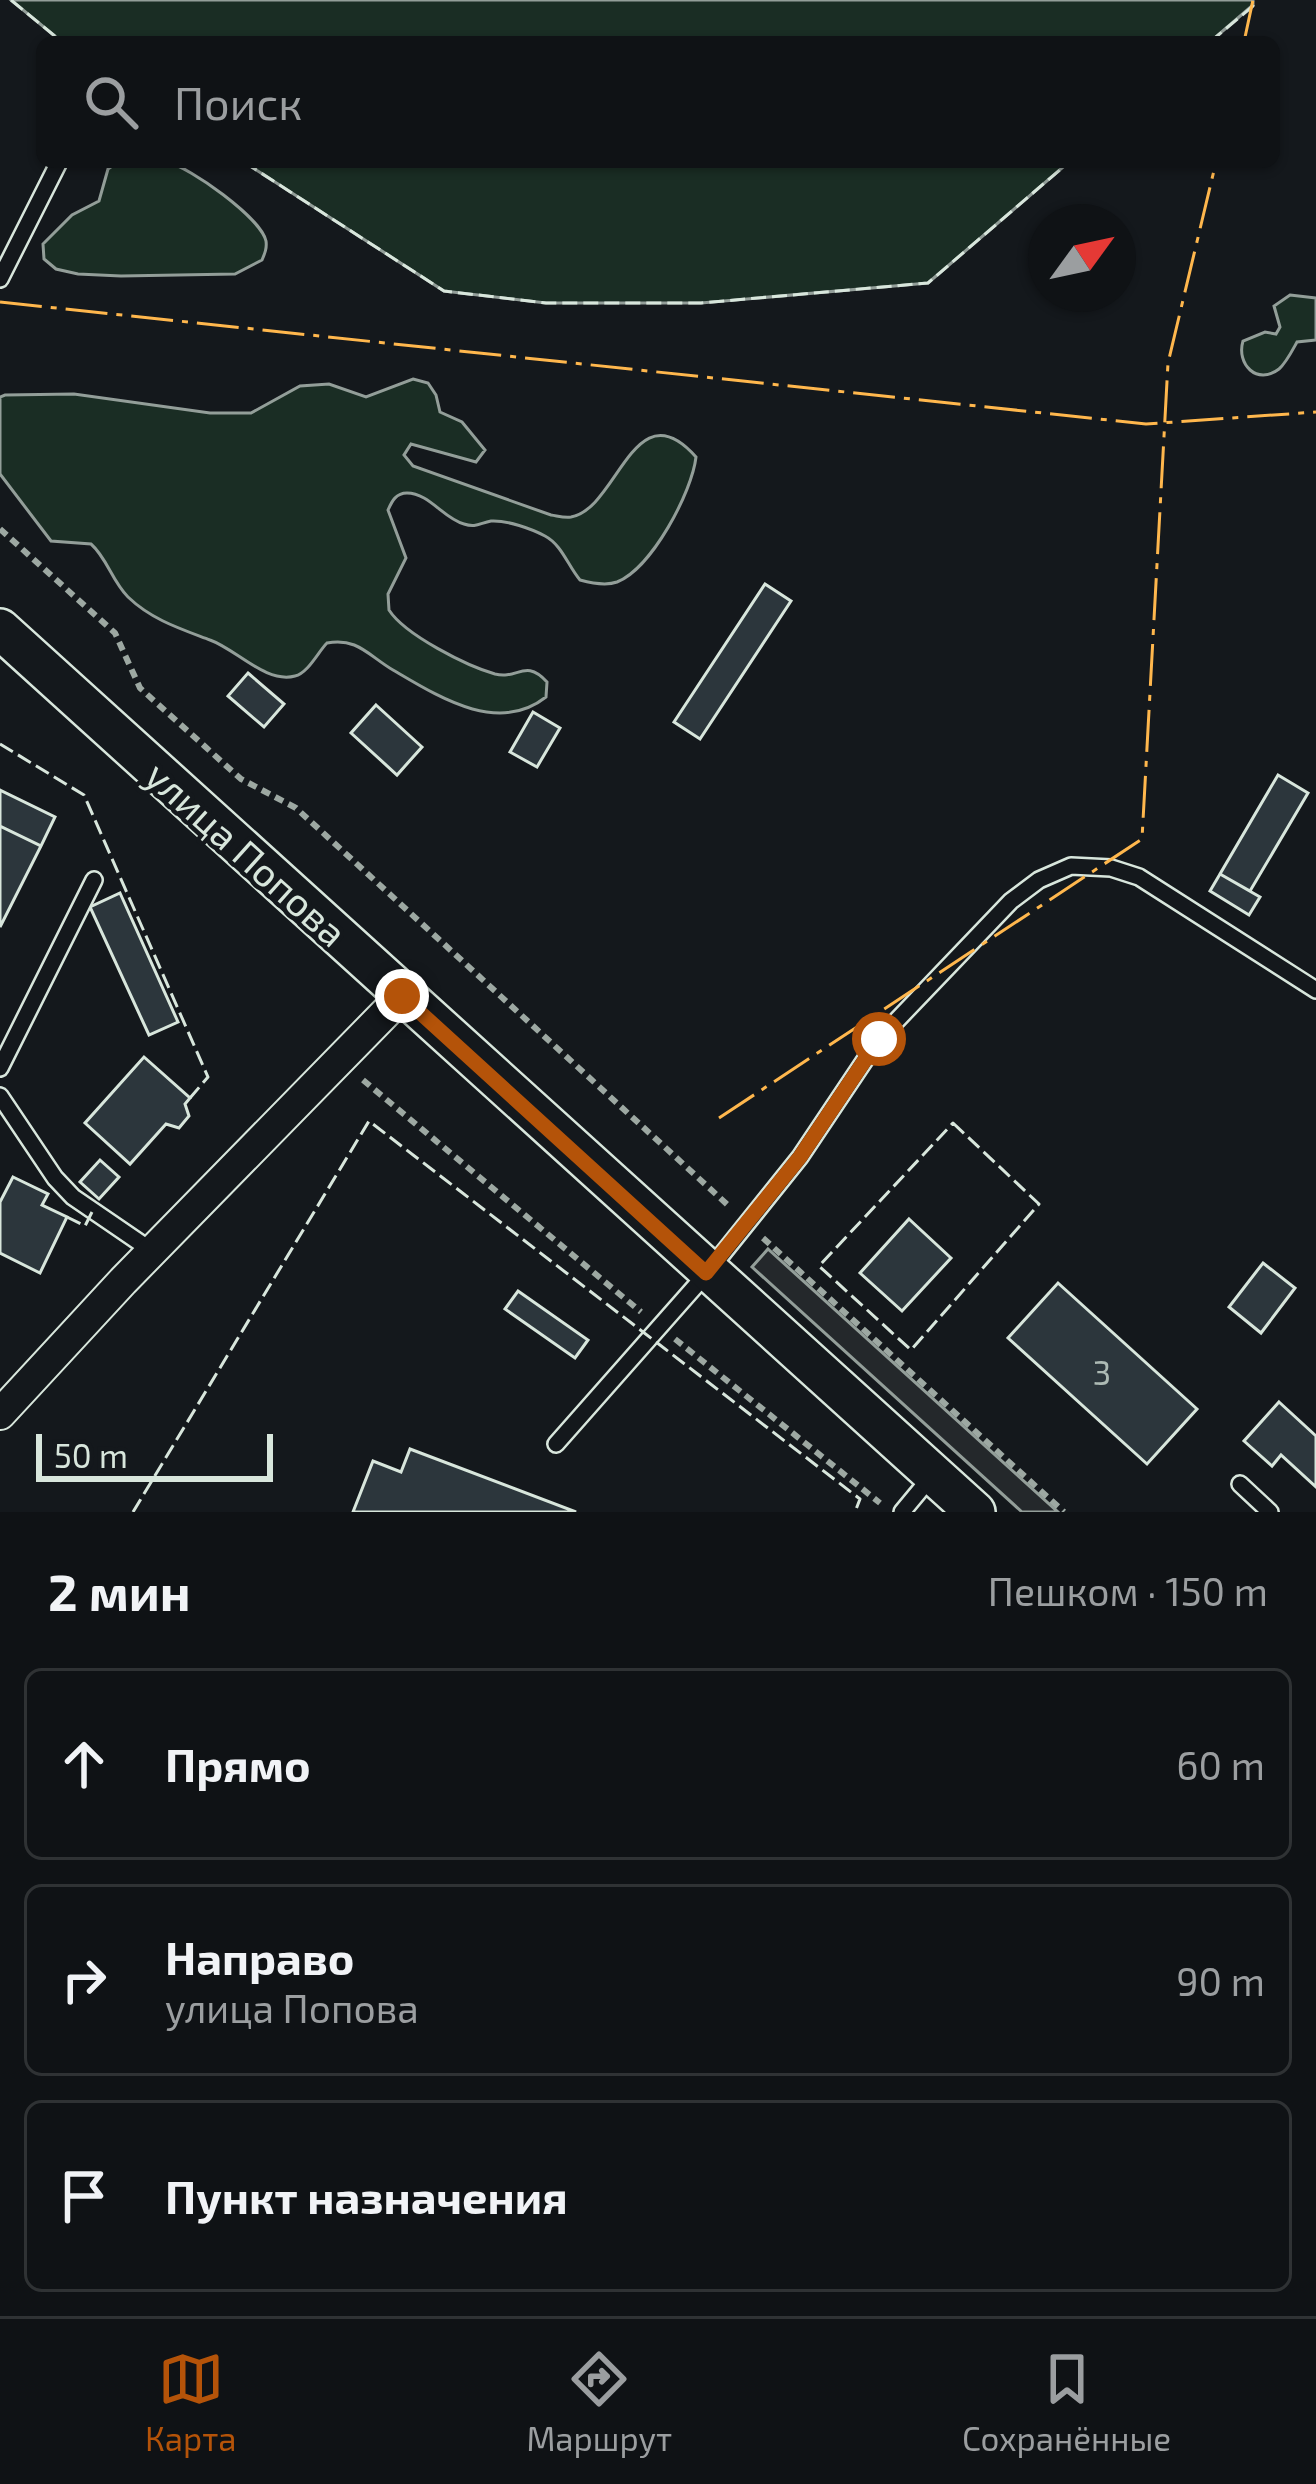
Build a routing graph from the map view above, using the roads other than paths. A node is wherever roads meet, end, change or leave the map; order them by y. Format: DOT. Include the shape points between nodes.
graph roads {
  1 [pos="55,168"];
  2 [pos="0,279"];
  3 [pos="0,629"];
  4 [pos="94,880"];
  5 [pos="1316,990"];
  6 [pos="402,996"];
  7 [pos="0,1068"];
  8 [pos="0,1096"];
  9 [pos="152,1251"];
  10 [pos="706,1273"];
  11 [pos="0,1414"];
  12 [pos="556,1444"];
  13 [pos="933,1475"];
  14 [pos="1240,1484"];
  15 [pos="902,1512"];
  16 [pos="975,1512"];
  17 [pos="1270,1512"];
  1 -- 2 [label="lane"];
  3 -- 6 [label="main road, улица Попова"];
  4 -- 7 [label="lane"];
  5 -- 10 [label="lane" via="1139,878 1071,866 1039,880 900,1014"];
  6 -- 9 [label="street"];
  6 -- 10 [label="main road, улица Попова"];
  8 -- 9 [label="lane" via="73,1197"];
  9 -- 11 [label="street"];
  10 -- 12 [label="lane"];
  10 -- 13 [label="main road, улица Попова"];
  13 -- 15 [label="lane"];
  13 -- 16 [label="main road, улица Попова"];
  14 -- 17 [label="lane"];
}
